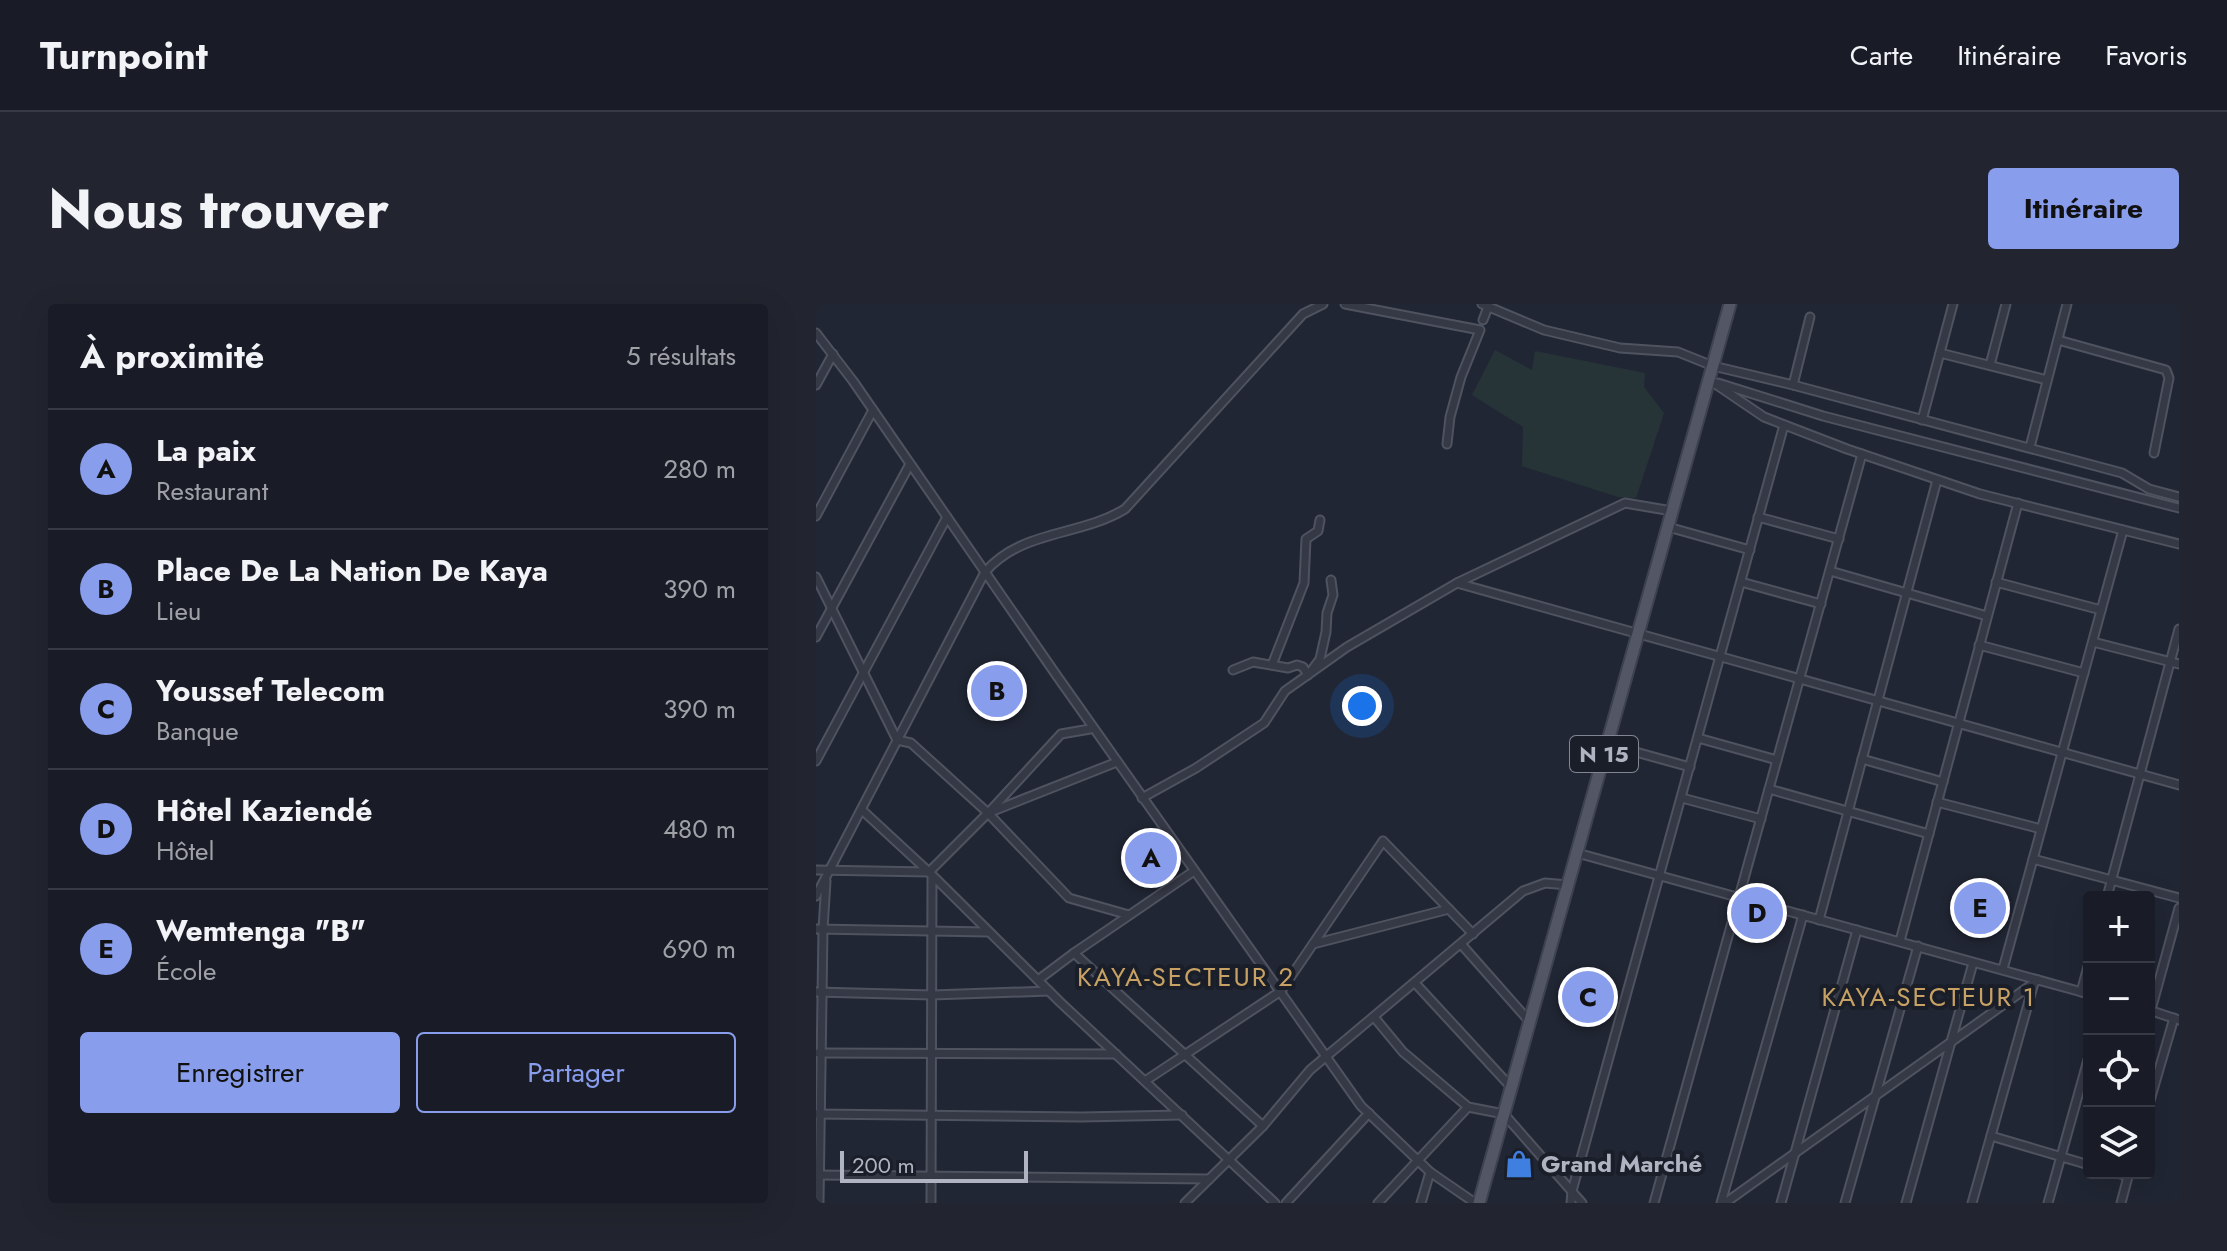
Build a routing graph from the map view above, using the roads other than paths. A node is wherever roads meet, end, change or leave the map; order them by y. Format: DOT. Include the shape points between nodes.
graph roads {
  1 [pos="1323,304"];
  2 [pos="1345,304"];
  3 [pos="1730,304"];
  4 [pos="1953,304"];
  5 [pos="2006,304"];
  6 [pos="2067,304"];
  7 [pos="1485,305"];
  8 [pos="1810,317"];
  9 [pos="1483,320"];
  10 [pos="816,333"];
  11 [pos="2058,340"];
  12 [pos="1940,353"];
  13 [pos="833,354"];
  14 [pos="1990,365"];
  15 [pos="1713,366"];
  16 [pos="2047,380"];
  17 [pos="1710,381"];
  18 [pos="816,385"];
  19 [pos="1793,385"];
  20 [pos="873,410"];
  21 [pos="1922,420"];
  22 [pos="1784,425"];
  23 [pos="1447,444"];
  24 [pos="2030,447"];
  25 [pos="2154,453"];
  26 [pos="1862,454"];
  27 [pos="910,464"];
  28 [pos="1937,480"];
  29 [pos="2179,497"];
  30 [pos="2018,503"];
  31 [pos="2179,508"];
  32 [pos="1672,511"];
  33 [pos="816,516"];
  34 [pos="947,517"];
  35 [pos="1758,517"];
  36 [pos="1320,520"];
  37 [pos="1668,527"];
  38 [pos="2123,530"];
  39 [pos="1839,539"];
  40 [pos="2179,544"];
  41 [pos="1750,550"];
  42 [pos="1830,571"];
  43 [pos="985,572"];
  44 [pos="816,577"];
  45 [pos="1331,580"];
  46 [pos="1741,582"];
  47 [pos="1996,582"];
  48 [pos="1457,583"];
  49 [pos="1907,593"];
  50 [pos="1821,604"];
  51 [pos="831,609"];
  52 [pos="2101,610"];
  53 [pos="1987,616"];
  54 [pos="2179,629"];
  55 [pos="1638,632"];
  56 [pos="816,637"];
  57 [pos="2093,642"];
  58 [pos="1979,645"];
  59 [pos="1721,655"];
  60 [pos="2175,663"];
  61 [pos="1272,665"];
  62 [pos="1233,670"];
  63 [pos="2084,673"];
  64 [pos="862,675"];
  65 [pos="1308,675"];
  66 [pos="1800,678"];
  67 [pos="1878,700"];
  68 [pos="1959,722"];
  69 [pos="1090,729"];
  70 [pos="1698,738"];
  71 [pos="897,740"];
  72 [pos="1607,744"];
  73 [pos="2062,752"];
  74 [pos="1862,759"];
  75 [pos="1777,760"];
  76 [pos="816,761"];
  77 [pos="1117,762"];
  78 [pos="1690,767"];
  79 [pos="2140,774"];
  80 [pos="1943,782"];
  81 [pos="2179,785"];
  82 [pos="1769,789"];
  83 [pos="1142,798"];
  84 [pos="1682,798"];
  85 [pos="1937,802"];
  86 [pos="862,810"];
  87 [pos="1848,811"];
  88 [pos="988,813"];
  89 [pos="1761,819"];
  90 [pos="2041,829"];
  91 [pos="1929,834"];
  92 [pos="1577,853"];
  93 [pos="2033,859"];
  94 [pos="816,870"];
  95 [pos="1194,871"];
  96 [pos="828,873"];
  97 [pos="931,875"];
  98 [pos="1659,876"];
  99 [pos="2112,880"];
  100 [pos="1568,885"];
  101 [pos="2109,891"];
  102 [pos="816,896"];
  103 [pos="1739,898"];
  104 [pos="2179,898"];
  105 [pos="2179,908"];
  106 [pos="1449,909"];
  107 [pos="1129,915"];
  108 [pos="1803,915"];
  109 [pos="1819,920"];
  110 [pos="819,929"];
  111 [pos="1857,930"];
  112 [pos="932,931"];
  113 [pos="988,932"];
  114 [pos="1473,934"];
  115 [pos="1900,941"];
  116 [pos="1313,944"];
  117 [pos="1461,944"];
  118 [pos="1918,946"];
  119 [pos="1074,953"];
  120 [pos="1973,963"];
  121 [pos="2003,969"];
  122 [pos="1038,980"];
  123 [pos="2036,982"];
  124 [pos="1415,983"];
  125 [pos="1049,991"];
  126 [pos="1281,991"];
  127 [pos="819,992"];
  128 [pos="2155,992"];
  129 [pos="2083,993"];
  130 [pos="932,995"];
  131 [pos="2155,1012"];
  132 [pos="1374,1017"];
  133 [pos="2177,1019"];
  134 [pos="1530,1022"];
  135 [pos="1951,1043"];
  136 [pos="818,1053"];
  137 [pos="932,1054"];
  138 [pos="1116,1054"];
  139 [pos="1184,1054"];
  140 [pos="1327,1056"];
  141 [pos="2083,1078"];
  142 [pos="1145,1081"];
  143 [pos="2155,1086"];
  144 [pos="1511,1087"];
  145 [pos="1877,1094"];
  146 [pos="1468,1107"];
  147 [pos="1369,1113"];
  148 [pos="818,1114"];
  149 [pos="1504,1114"];
  150 [pos="932,1115"];
  151 [pos="1182,1115"];
  152 [pos="1263,1126"];
  153 [pos="1991,1136"];
  154 [pos="1796,1152"];
  155 [pos="2062,1157"];
  156 [pos="1229,1159"];
  157 [pos="1418,1161"];
  158 [pos="2083,1163"];
  159 [pos="1430,1172"];
  160 [pos="817,1175"];
  161 [pos="932,1177"];
  162 [pos="1209,1179"];
  163 [pos="2127,1179"];
  164 [pos="1572,1191"];
  165 [pos="819,1203"];
  166 [pos="931,1203"];
  167 [pos="1185,1203"];
  168 [pos="1275,1203"];
  169 [pos="1286,1203"];
  170 [pos="1378,1203"];
  171 [pos="1421,1203"];
  172 [pos="1477,1203"];
  173 [pos="1571,1203"];
  174 [pos="1582,1203"];
  175 [pos="1654,1203"];
  176 [pos="1723,1203"];
  177 [pos="1781,1203"];
  178 [pos="1845,1203"];
  179 [pos="1906,1203"];
  180 [pos="1972,1203"];
  181 [pos="2048,1203"];
  182 [pos="2121,1203"];
  1 -- 43 [label="street" via="1303,314 1125,509 1012,548"];
  2 -- 23 [label="street" via="1480,330 1458,388"];
  3 -- 15 [label="main road, N 15"];
  4 -- 12 [label="street"];
  5 -- 14 [label="street"];
  6 -- 11 [label="street"];
  7 -- 9 [label="street"];
  7 -- 15 [label="street" via="1544,330 1620,348 1673,351"];
  8 -- 19 [label="street"];
  10 -- 13 [label="street"];
  11 -- 16 [label="street"];
  11 -- 25 [label="street" via="2166,370 2169,378"];
  12 -- 14 [label="street"];
  12 -- 21 [label="street"];
  13 -- 18 [label="street"];
  13 -- 20 [label="street"];
  14 -- 16 [label="street"];
  15 -- 17 [label="main road, N 15"];
  15 -- 19 [label="street"];
  16 -- 24 [label="street"];
  17 -- 22 [label="street"];
  17 -- 31 [label="street" via="1823,416"];
  17 -- 32 [label="main road, N 15"];
  19 -- 21 [label="street"];
  20 -- 27 [label="street"];
  20 -- 33 [label="street"];
  21 -- 24 [label="street"];
  22 -- 26 [label="street"];
  22 -- 35 [label="street"];
  24 -- 29 [label="street" via="2122,473 2149,489"];
  26 -- 28 [label="street"];
  26 -- 39 [label="street"];
  27 -- 34 [label="street"];
  27 -- 51 [label="street"];
  28 -- 30 [label="street"];
  28 -- 49 [label="street"];
  30 -- 38 [label="street"];
  30 -- 47 [label="street"];
  32 -- 37 [label="main road, N 15"];
  32 -- 48 [label="street" via="1625,503"];
  34 -- 43 [label="street"];
  34 -- 64 [label="street"];
  35 -- 39 [label="street"];
  35 -- 41 [label="street"];
  36 -- 61 [label="street" via="1318,531 1306,539 1304,583"];
  37 -- 41 [label="street"];
  37 -- 55 [label="main road, N 15"];
  38 -- 40 [label="street"];
  38 -- 52 [label="street"];
  39 -- 42 [label="street"];
  41 -- 46 [label="street"];
  42 -- 49 [label="street"];
  42 -- 50 [label="street"];
  43 -- 71 [label="street"];
  43 -- 77 [label="street"];
  44 -- 51 [label="street"];
  45 -- 65 [label="street" via="1333,595 1320,659"];
  46 -- 50 [label="street"];
  46 -- 59 [label="street"];
  47 -- 52 [label="street"];
  47 -- 53 [label="street"];
  48 -- 55 [label="street"];
  48 -- 65 [label="street"];
  49 -- 53 [label="street"];
  49 -- 67 [label="street"];
  50 -- 66 [label="street"];
  51 -- 56 [label="street"];
  51 -- 64 [label="street"];
  52 -- 57 [label="street"];
  53 -- 58 [label="street"];
  54 -- 60 [label="street"];
  55 -- 59 [label="street"];
  55 -- 72 [label="main road, N 15"];
  57 -- 60 [label="street"];
  57 -- 63 [label="street"];
  58 -- 63 [label="street"];
  58 -- 68 [label="street"];
  59 -- 66 [label="street"];
  59 -- 70 [label="street"];
  60 -- 79 [label="street"];
  61 -- 62 [label="street" via="1253,662"];
  61 -- 65 [label="street" via="1297,665"];
  63 -- 73 [label="street"];
  64 -- 71 [label="street"];
  64 -- 76 [label="street"];
  65 -- 83 [label="street" via="1285,691 1264,723"];
  66 -- 67 [label="street"];
  66 -- 75 [label="street"];
  67 -- 68 [label="street"];
  67 -- 74 [label="street"];
  68 -- 73 [label="street"];
  68 -- 80 [label="street"];
  69 -- 88 [label="street" via="1061,734"];
  70 -- 75 [label="street"];
  70 -- 78 [label="street"];
  71 -- 86 [label="street"];
  71 -- 88 [label="street" via="911,743"];
  72 -- 78 [label="street"];
  72 -- 92 [label="main road, N 15"];
  73 -- 79 [label="street"];
  73 -- 90 [label="street"];
  74 -- 80 [label="street"];
  74 -- 87 [label="street"];
  75 -- 82 [label="street"];
  77 -- 83 [label="street"];
  77 -- 88 [label="street"];
  78 -- 84 [label="street"];
  79 -- 81 [label="street"];
  79 -- 99 [label="street"];
  80 -- 85 [label="street"];
  82 -- 87 [label="street"];
  82 -- 89 [label="street"];
  83 -- 95 [label="street"];
  84 -- 89 [label="street"];
  84 -- 98 [label="street"];
  85 -- 90 [label="street"];
  85 -- 91 [label="street"];
  86 -- 96 [label="street"];
  86 -- 97 [label="street"];
  87 -- 91 [label="street"];
  87 -- 109 [label="street"];
  88 -- 97 [label="street"];
  88 -- 107 [label="street" via="1069,898"];
  89 -- 103 [label="street"];
  90 -- 93 [label="street"];
  91 -- 115 [label="street"];
  92 -- 98 [label="street"];
  92 -- 100 [label="main road, N 15"];
  93 -- 99 [label="street"];
  93 -- 121 [label="street"];
  94 -- 96 [label="street"];
  95 -- 107 [label="street"];
  95 -- 126 [label="street"];
  96 -- 97 [label="street"];
  96 -- 102 [label="street"];
  96 -- 110 [label="street"];
  97 -- 112 [label="street"];
  97 -- 113 [label="street"];
  98 -- 103 [label="street"];
  98 -- 164 [label="street"];
  99 -- 101 [label="street"];
  99 -- 104 [label="street"];
  100 -- 114 [label="street" via="1545,883 1523,891"];
  100 -- 134 [label="main road, N 15"];
  103 -- 108 [label="street"];
  103 -- 175 [label="street"];
  105 -- 128 [label="street"];
  106 -- 114 [label="street"];
  106 -- 116 [label="street"];
  106 -- 116 [label="street" via="1383,841"];
  107 -- 119 [label="street"];
  108 -- 109 [label="street"];
  108 -- 176 [label="street"];
  109 -- 111 [label="street"];
  110 -- 112 [label="street"];
  110 -- 127 [label="street"];
  111 -- 115 [label="street"];
  111 -- 154 [label="street"];
  112 -- 113 [label="street"];
  112 -- 130 [label="street"];
  113 -- 122 [label="street"];
  114 -- 117 [label="street"];
  115 -- 118 [label="street"];
  116 -- 126 [label="street"];
  117 -- 124 [label="street"];
  117 -- 134 [label="street"];
  118 -- 120 [label="street"];
  118 -- 145 [label="street"];
  119 -- 122 [label="street"];
  119 -- 139 [label="street"];
  120 -- 121 [label="street"];
  120 -- 135 [label="street"];
  121 -- 123 [label="street"];
  122 -- 125 [label="street"];
  123 -- 129 [label="street"];
  123 -- 135 [label="street"];
  123 -- 153 [label="street"];
  124 -- 132 [label="street"];
  124 -- 144 [label="street"];
  125 -- 130 [label="street"];
  125 -- 138 [label="street"];
  126 -- 139 [label="street"];
  126 -- 140 [label="street"];
  127 -- 130 [label="street"];
  127 -- 136 [label="street"];
  130 -- 137 [label="street"];
  131 -- 133 [label="street"];
  132 -- 140 [label="street"];
  132 -- 146 [label="street" via="1403,1052"];
  133 -- 143 [label="street"];
  134 -- 144 [label="main road, N 15"];
  135 -- 145 [label="street"];
  135 -- 179 [label="street"];
  136 -- 137 [label="street"];
  136 -- 148 [label="street"];
  137 -- 138 [label="street"];
  137 -- 150 [label="street"];
  138 -- 142 [label="street"];
  139 -- 142 [label="street"];
  139 -- 152 [label="street"];
  140 -- 147 [label="street"];
  140 -- 152 [label="street"];
  141 -- 155 [label="street"];
  142 -- 151 [label="street"];
  144 -- 149 [label="main road, N 15"];
  145 -- 154 [label="street"];
  145 -- 178 [label="street"];
  146 -- 149 [label="street"];
  146 -- 157 [label="street"];
  147 -- 157 [label="street"];
  147 -- 169 [label="street"];
  148 -- 150 [label="street"];
  148 -- 160 [label="street"];
  149 -- 164 [label="street"];
  149 -- 172 [label="main road, N 15"];
  150 -- 151 [label="street"];
  150 -- 161 [label="street"];
  151 -- 156 [label="street"];
  152 -- 156 [label="street"];
  153 -- 155 [label="street"];
  153 -- 180 [label="street"];
  154 -- 176 [label="street"];
  154 -- 177 [label="street"];
  155 -- 158 [label="street"];
  155 -- 181 [label="street"];
  156 -- 162 [label="street"];
  156 -- 168 [label="street"];
  157 -- 159 [label="street"];
  157 -- 170 [label="street"];
  159 -- 171 [label="street"];
  159 -- 172 [label="street"];
  160 -- 161 [label="street"];
  160 -- 165 [label="street"];
  161 -- 162 [label="street"];
  161 -- 166 [label="street"];
  162 -- 167 [label="street"];
  163 -- 182 [label="street"];
  164 -- 173 [label="street"];
  164 -- 174 [label="street"];
}
